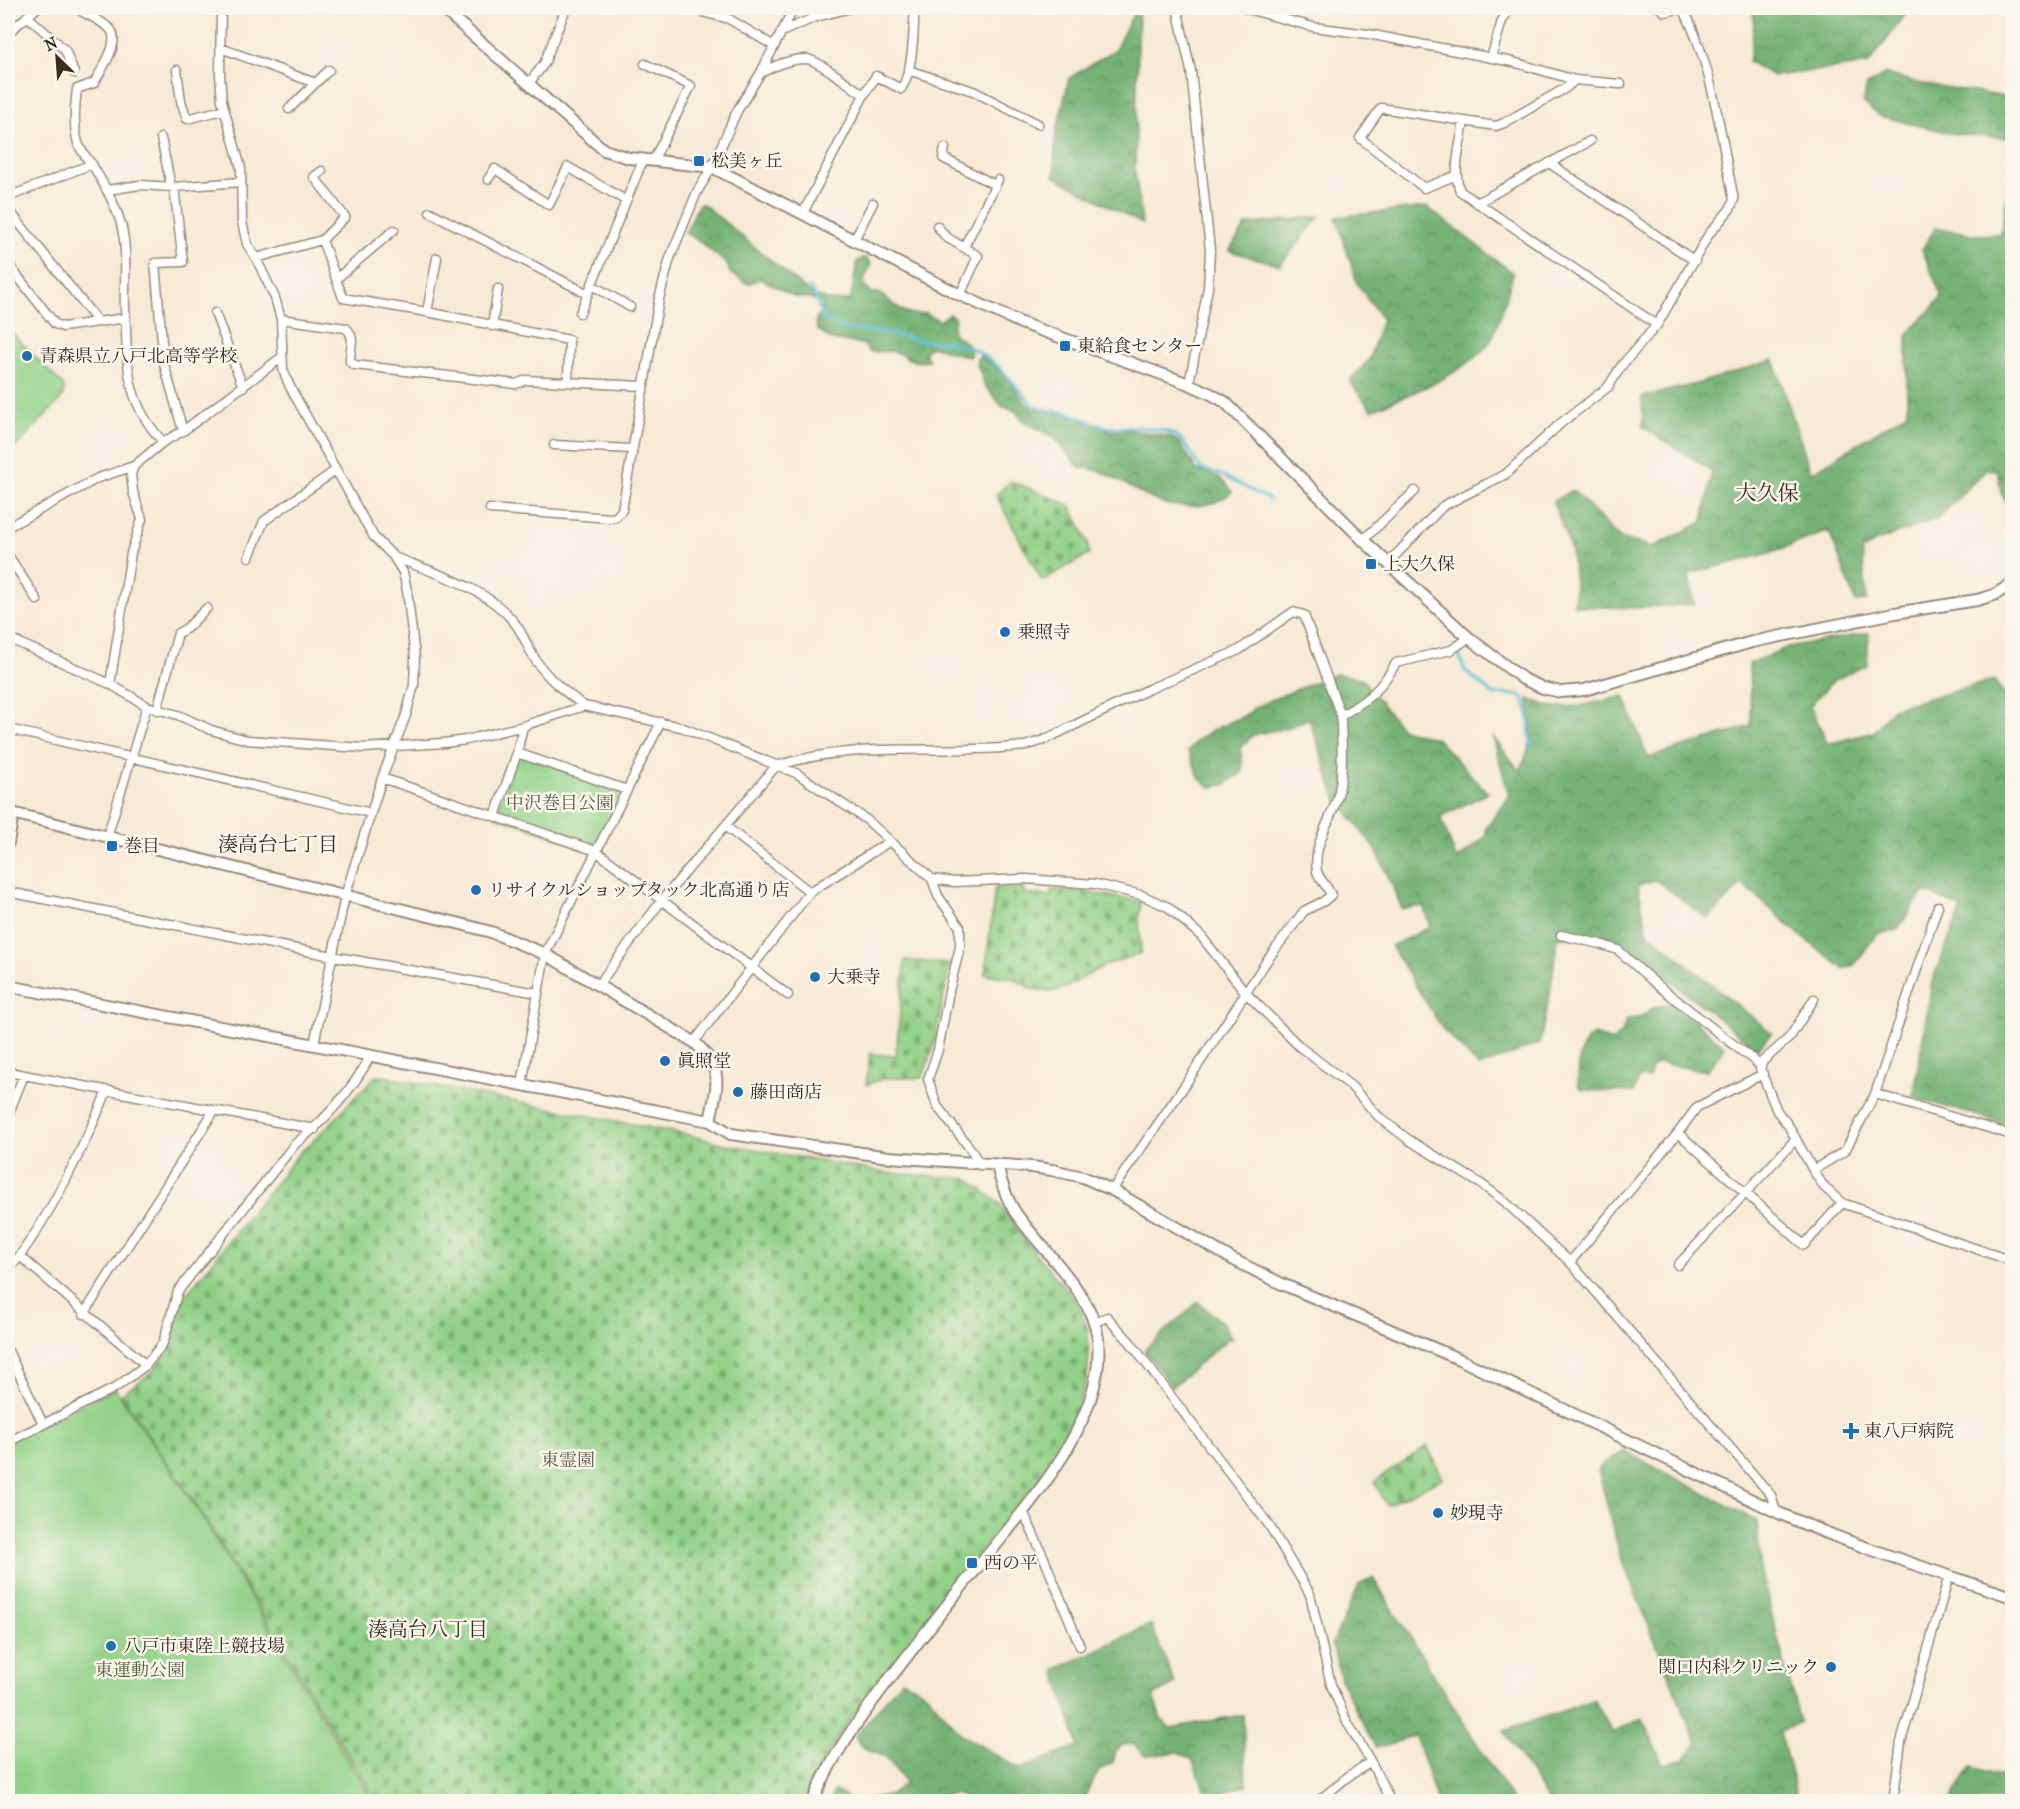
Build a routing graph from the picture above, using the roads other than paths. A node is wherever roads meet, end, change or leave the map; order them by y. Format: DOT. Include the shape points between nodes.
graph roads {
  1 [pos="37,8"];
  2 [pos="75,8"];
  3 [pos="221,8"];
  4 [pos="442,8"];
  5 [pos="566,8"];
  6 [pos="794,8"];
  7 [pos="851,8"];
  8 [pos="915,8"];
  9 [pos="1177,8"];
  10 [pos="1244,8"];
  11 [pos="1510,8"];
  12 [pos="1660,8"];
  13 [pos="691,9"];
  14 [pos="27,16"];
  15 [pos="8,33"];
  16 [pos="780,33"];
  17 [pos="774,46"];
  18 [pos="221,48"];
  19 [pos="1491,58"];
  20 [pos="645,64"];
  21 [pos="177,69"];
  22 [pos="329,70"];
  23 [pos="908,70"];
  24 [pos="74,73"];
  25 [pos="759,74"];
  26 [pos="1575,80"];
  27 [pos="315,83"];
  28 [pos="528,83"];
  29 [pos="1621,84"];
  30 [pos="864,95"];
  31 [pos="289,109"];
  32 [pos="223,110"];
  33 [pos="1464,121"];
  34 [pos="1038,124"];
  35 [pos="161,138"];
  36 [pos="1590,141"];
  37 [pos="945,148"];
  38 [pos="648,160"];
  39 [pos="1549,163"];
  40 [pos="92,164"];
  41 [pos="712,167"];
  42 [pos="322,171"];
  43 [pos="1457,175"];
  44 [pos="488,179"];
  45 [pos="241,182"];
  46 [pos="173,186"];
  47 [pos="107,190"];
  48 [pos="8,197"];
  49 [pos="625,200"];
  50 [pos="873,203"];
  51 [pos="1477,203"];
  52 [pos="8,208"];
  53 [pos="430,212"];
  54 [pos="803,213"];
  55 [pos="937,226"];
  56 [pos="394,230"];
  57 [pos="322,240"];
  58 [pos="854,240"];
  59 [pos="964,247"];
  60 [pos="256,258"];
  61 [pos="437,258"];
  62 [pos="1695,261"];
  63 [pos="8,264"];
  64 [pos="336,279"];
  65 [pos="592,285"];
  66 [pos="498,289"];
  67 [pos="588,294"];
  68 [pos="960,295"];
  69 [pos="630,307"];
  70 [pos="427,312"];
  71 [pos="215,313"];
  72 [pos="580,313"];
  73 [pos="126,318"];
  74 [pos="281,319"];
  75 [pos="98,322"];
  76 [pos="1657,325"];
  77 [pos="492,326"];
  78 [pos="282,357"];
  79 [pos="568,382"];
  80 [pos="1189,384"];
  81 [pos="642,386"];
  82 [pos="243,387"];
  83 [pos="183,431"];
  84 [pos="163,442"];
  85 [pos="554,445"];
  86 [pos="631,449"];
  87 [pos="134,466"];
  88 [pos="336,470"];
  89 [pos="1415,491"];
  90 [pos="490,509"];
  91 [pos="8,527"];
  92 [pos="1363,540"];
  93 [pos="8,555"];
  94 [pos="393,556"];
  95 [pos="249,557"];
  96 [pos="1388,563"];
  97 [pos="2013,584"];
  98 [pos="38,600"];
  99 [pos="207,608"];
  100 [pos="8,638"];
  101 [pos="1469,638"];
  102 [pos="110,684"];
  103 [pos="147,706"];
  104 [pos="584,706"];
  105 [pos="157,710"];
  106 [pos="1341,716"];
  107 [pos="661,722"];
  108 [pos="523,726"];
  109 [pos="8,729"];
  110 [pos="393,747"];
  111 [pos="517,753"];
  112 [pos="132,757"];
  113 [pos="776,766"];
  114 [pos="382,778"];
  115 [pos="627,790"];
  116 [pos="10,813"];
  117 [pos="371,813"];
  118 [pos="495,816"];
  119 [pos="725,826"];
  120 [pos="107,837"];
  121 [pos="890,841"];
  122 [pos="8,843"];
  123 [pos="596,851"];
  124 [pos="932,879"];
  125 [pos="810,891"];
  126 [pos="8,892"];
  127 [pos="345,896"];
  128 [pos="662,900"];
  129 [pos="1938,906"];
  130 [pos="1561,935"];
  131 [pos="545,954"];
  132 [pos="332,956"];
  133 [pos="750,968"];
  134 [pos="598,985"];
  135 [pos="8,986"];
  136 [pos="537,993"];
  137 [pos="1246,993"];
  138 [pos="788,995"];
  139 [pos="1814,999"];
  140 [pos="694,1042"];
  141 [pos="314,1044"];
  142 [pos="371,1055"];
  143 [pos="1762,1070"];
  144 [pos="8,1072"];
  145 [pos="24,1075"];
  146 [pos="522,1084"];
  147 [pos="107,1091"];
  148 [pos="1875,1094"];
  149 [pos="214,1110"];
  150 [pos="8,1115"];
  151 [pos="710,1121"];
  152 [pos="315,1129"];
  153 [pos="1678,1133"];
  154 [pos="2013,1135"];
  155 [pos="1795,1140"];
  156 [pos="980,1165"];
  157 [pos="997,1166"];
  158 [pos="1813,1170"];
  159 [pos="1112,1190"];
  160 [pos="1745,1193"];
  161 [pos="1842,1203"];
  162 [pos="20,1256"];
  163 [pos="2013,1261"];
  164 [pos="1570,1262"];
  165 [pos="1678,1265"];
  166 [pos="8,1271"];
  167 [pos="84,1314"];
  168 [pos="1095,1322"];
  169 [pos="8,1351"];
  170 [pos="146,1365"];
  171 [pos="43,1424"];
  172 [pos="8,1442"];
  173 [pos="1023,1511"];
  174 [pos="1776,1511"];
  175 [pos="1948,1576"];
  176 [pos="2013,1597"];
  177 [pos="1080,1646"];
  178 [pos="1371,1762"];
  179 [pos="813,1802"];
  180 [pos="1317,1802"];
  181 [pos="1391,1802"];
  182 [pos="1893,1802"];
  1 -- 14 [label="street"];
  2 -- 40 [label="street" via="111,28 115,39 94,83 77,89 77,141"];
  3 -- 18 [label="street"];
  4 -- 28 [label="street"];
  5 -- 28 [label="street" via="544,64"];
  6 -- 16 [label="street"];
  7 -- 16 [label="street" via="816,17"];
  8 -- 23 [label="street"];
  9 -- 80 [label="street" via="1191,71 1210,250 1208,288"];
  10 -- 19 [label="street" via="1313,27"];
  11 -- 19 [label="street"];
  12 -- 62 [label="street" via="1665,12 1683,8 1696,34 1714,90 1734,200"];
  13 -- 17 [label="street" via="729,19"];
  14 -- 15 [label="street"];
  14 -- 24 [label="street" via="65,50"];
  16 -- 17 [label="street"];
  17 -- 25 [label="street"];
  18 -- 27 [label="street"];
  18 -- 32 [label="street"];
  19 -- 26 [label="street"];
  20 -- 38 [label="street" via="692,86"];
  21 -- 32 [label="street" via="187,119"];
  22 -- 27 [label="street"];
  23 -- 30 [label="street" via="901,89 876,76"];
  23 -- 34 [label="street" via="973,90"];
  25 -- 30 [label="street" via="808,59"];
  25 -- 41 [label="street"];
  26 -- 29 [label="street"];
  26 -- 33 [label="street" via="1496,126"];
  27 -- 31 [label="street"];
  28 -- 38 [label="street" via="604,150"];
  30 -- 54 [label="street"];
  32 -- 45 [label="street" via="241,168"];
  33 -- 43 [label="street"];
  33 -- 43 [label="street" via="1381,108 1360,138 1424,188"];
  35 -- 46 [label="street"];
  36 -- 39 [label="street"];
  37 -- 59 [label="street" via="943,158 996,182"];
  38 -- 41 [label="street"];
  38 -- 49 [label="street"];
  39 -- 51 [label="street"];
  39 -- 62 [label="street"];
  40 -- 47 [label="street"];
  40 -- 48 [label="street"];
  41 -- 54 [label="street"];
  41 -- 81 [label="street" via="697,192 670,258"];
  42 -- 57 [label="street" via="314,177 345,217"];
  43 -- 51 [label="street" via="1460,191"];
  44 -- 49 [label="street" via="495,170 549,205 568,167"];
  45 -- 46 [label="street"];
  45 -- 60 [label="street" via="247,244"];
  46 -- 47 [label="street"];
  46 -- 83 [label="street" via="183,262 155,263 164,364"];
  47 -- 73 [label="street" via="122,227"];
  49 -- 65 [label="street"];
  50 -- 58 [label="street"];
  51 -- 76 [label="street"];
  52 -- 75 [label="street"];
  53 -- 67 [label="street"];
  54 -- 58 [label="street"];
  55 -- 59 [label="street" via="946,237"];
  56 -- 64 [label="street"];
  57 -- 60 [label="street"];
  57 -- 64 [label="street"];
  58 -- 68 [label="street"];
  59 -- 68 [label="street" via="976,254 978,260"];
  60 -- 74 [label="street"];
  61 -- 70 [label="street"];
  62 -- 76 [label="street"];
  63 -- 75 [label="street" via="55,324 63,327"];
  64 -- 70 [label="street" via="343,298"];
  65 -- 67 [label="street"];
  65 -- 69 [label="street"];
  66 -- 77 [label="street"];
  67 -- 72 [label="street"];
  68 -- 80 [label="street" via="1021,323"];
  70 -- 77 [label="street"];
  71 -- 82 [label="street"];
  73 -- 75 [label="street"];
  73 -- 84 [label="street" via="130,386 145,421"];
  74 -- 78 [label="street"];
  74 -- 79 [label="street" via="346,328 352,338 350,362 355,365 516,384 526,380"];
  76 -- 96 [label="street" via="1608,387 1561,423 1506,474 1443,506"];
  77 -- 79 [label="street" via="569,340"];
  78 -- 82 [label="street"];
  78 -- 88 [label="street" via="289,385"];
  79 -- 81 [label="street"];
  80 -- 92 [label="street" via="1225,402"];
  81 -- 86 [label="street"];
  82 -- 83 [label="street"];
  83 -- 84 [label="street"];
  84 -- 87 [label="street"];
  85 -- 86 [label="street"];
  86 -- 90 [label="street" via="622,510 615,517"];
  87 -- 91 [label="street" via="98,478"];
  87 -- 102 [label="street" via="132,492 142,519 131,553"];
  88 -- 94 [label="street" via="374,537"];
  88 -- 95 [label="street" via="264,521"];
  89 -- 92 [label="street"];
  92 -- 96 [label="street"];
  93 -- 98 [label="street"];
  94 -- 104 [label="street" via="480,593 498,607 514,622 550,678"];
  94 -- 110 [label="street" via="403,572 407,590 415,657 411,698"];
  96 -- 101 [label="street"];
  97 -- 101 [label="street" via="1977,600 1752,642 1584,690 1561,692 1523,679"];
  99 -- 105 [label="street" via="178,633"];
  100 -- 102 [label="street"];
  101 -- 106 [label="street" via="1451,650 1396,663 1371,697"];
  102 -- 103 [label="street"];
  103 -- 105 [label="street"];
  103 -- 112 [label="street"];
  104 -- 107 [label="street"];
  104 -- 108 [label="street"];
  105 -- 110 [label="street" via="247,740"];
  106 -- 113 [label="street" via="1304,615 1293,612 1239,650 1025,746 854,750 802,757"];
  106 -- 137 [label="street" via="1339,791 1322,834 1317,863 1318,876 1331,895 1304,911"];
  107 -- 113 [label="street"];
  107 -- 115 [label="street"];
  108 -- 110 [label="street" via="466,740"];
  108 -- 111 [label="street"];
  109 -- 112 [label="street"];
  110 -- 114 [label="street"];
  111 -- 115 [label="street"];
  111 -- 118 [label="street"];
  112 -- 117 [label="street"];
  112 -- 120 [label="street"];
  113 -- 119 [label="street"];
  113 -- 121 [label="street" via="821,788"];
  114 -- 117 [label="street"];
  114 -- 118 [label="street"];
  115 -- 123 [label="street"];
  116 -- 120 [label="street"];
  116 -- 122 [label="street"];
  117 -- 127 [label="street"];
  118 -- 123 [label="street"];
  119 -- 125 [label="street"];
  119 -- 128 [label="street"];
  120 -- 127 [label="street"];
  121 -- 124 [label="street"];
  121 -- 125 [label="street"];
  123 -- 128 [label="street"];
  123 -- 131 [label="street"];
  124 -- 137 [label="street" via="1051,880 1095,884 1141,895 1168,907 1201,936"];
  124 -- 156 [label="street" via="938,896 960,927 960,947 938,1050 928,1078 937,1106"];
  125 -- 133 [label="street"];
  126 -- 132 [label="street"];
  127 -- 131 [label="street" via="491,932"];
  127 -- 132 [label="street"];
  128 -- 133 [label="street"];
  128 -- 134 [label="street"];
  129 -- 148 [label="street"];
  130 -- 143 [label="street" via="1618,950"];
  131 -- 134 [label="street"];
  131 -- 136 [label="street"];
  132 -- 136 [label="street"];
  132 -- 141 [label="street"];
  133 -- 138 [label="street"];
  133 -- 140 [label="street"];
  134 -- 140 [label="street"];
  135 -- 141 [label="street"];
  136 -- 146 [label="street"];
  137 -- 159 [label="street"];
  137 -- 164 [label="street" via="1300,1047 1351,1086 1392,1128 1504,1201"];
  139 -- 143 [label="street" via="1790,1037 1763,1061"];
  140 -- 151 [label="street" via="713,1064 717,1078"];
  141 -- 142 [label="street"];
  142 -- 146 [label="street"];
  142 -- 152 [label="street" via="354,1083"];
  143 -- 153 [label="street" via="1697,1107"];
  143 -- 155 [label="street" via="1778,1111"];
  144 -- 145 [label="street"];
  145 -- 147 [label="street"];
  145 -- 150 [label="street"];
  146 -- 151 [label="street"];
  147 -- 149 [label="street"];
  147 -- 162 [label="street" via="95,1122"];
  148 -- 154 [label="street"];
  148 -- 158 [label="street" via="1845,1151"];
  149 -- 152 [label="street"];
  149 -- 167 [label="street"];
  151 -- 156 [label="street" via="731,1134 889,1157"];
  152 -- 170 [label="street" via="295,1144 178,1291 163,1342"];
  153 -- 160 [label="street"];
  153 -- 164 [label="street"];
  155 -- 158 [label="street"];
  155 -- 160 [label="street"];
  156 -- 157 [label="street"];
  157 -- 159 [label="street" via="1052,1170 1083,1177"];
  157 -- 168 [label="street" via="1000,1182 1015,1212 1075,1287"];
  158 -- 161 [label="street"];
  159 -- 174 [label="street" via="1282,1284 1459,1359"];
  160 -- 161 [label="street" via="1804,1245"];
  160 -- 165 [label="street"];
  161 -- 163 [label="street"];
  162 -- 166 [label="street"];
  162 -- 167 [label="street"];
  164 -- 174 [label="street" via="1759,1480 1771,1495"];
  167 -- 170 [label="street"];
  168 -- 173 [label="street" via="1099,1342 1097,1370 1081,1422 1063,1456"];
  168 -- 178 [label="street" via="1107,1317 1130,1342 1269,1525 1310,1594 1331,1685"];
  169 -- 171 [label="street"];
  170 -- 171 [label="street" via="115,1388"];
  171 -- 172 [label="street"];
  173 -- 177 [label="street"];
  173 -- 179 [label="street" via="848,1735 822,1778"];
  174 -- 175 [label="street" via="1831,1536"];
  175 -- 176 [label="street"];
  175 -- 182 [label="street" via="1901,1742"];
  178 -- 180 [label="street"];
  178 -- 181 [label="street"];
}
